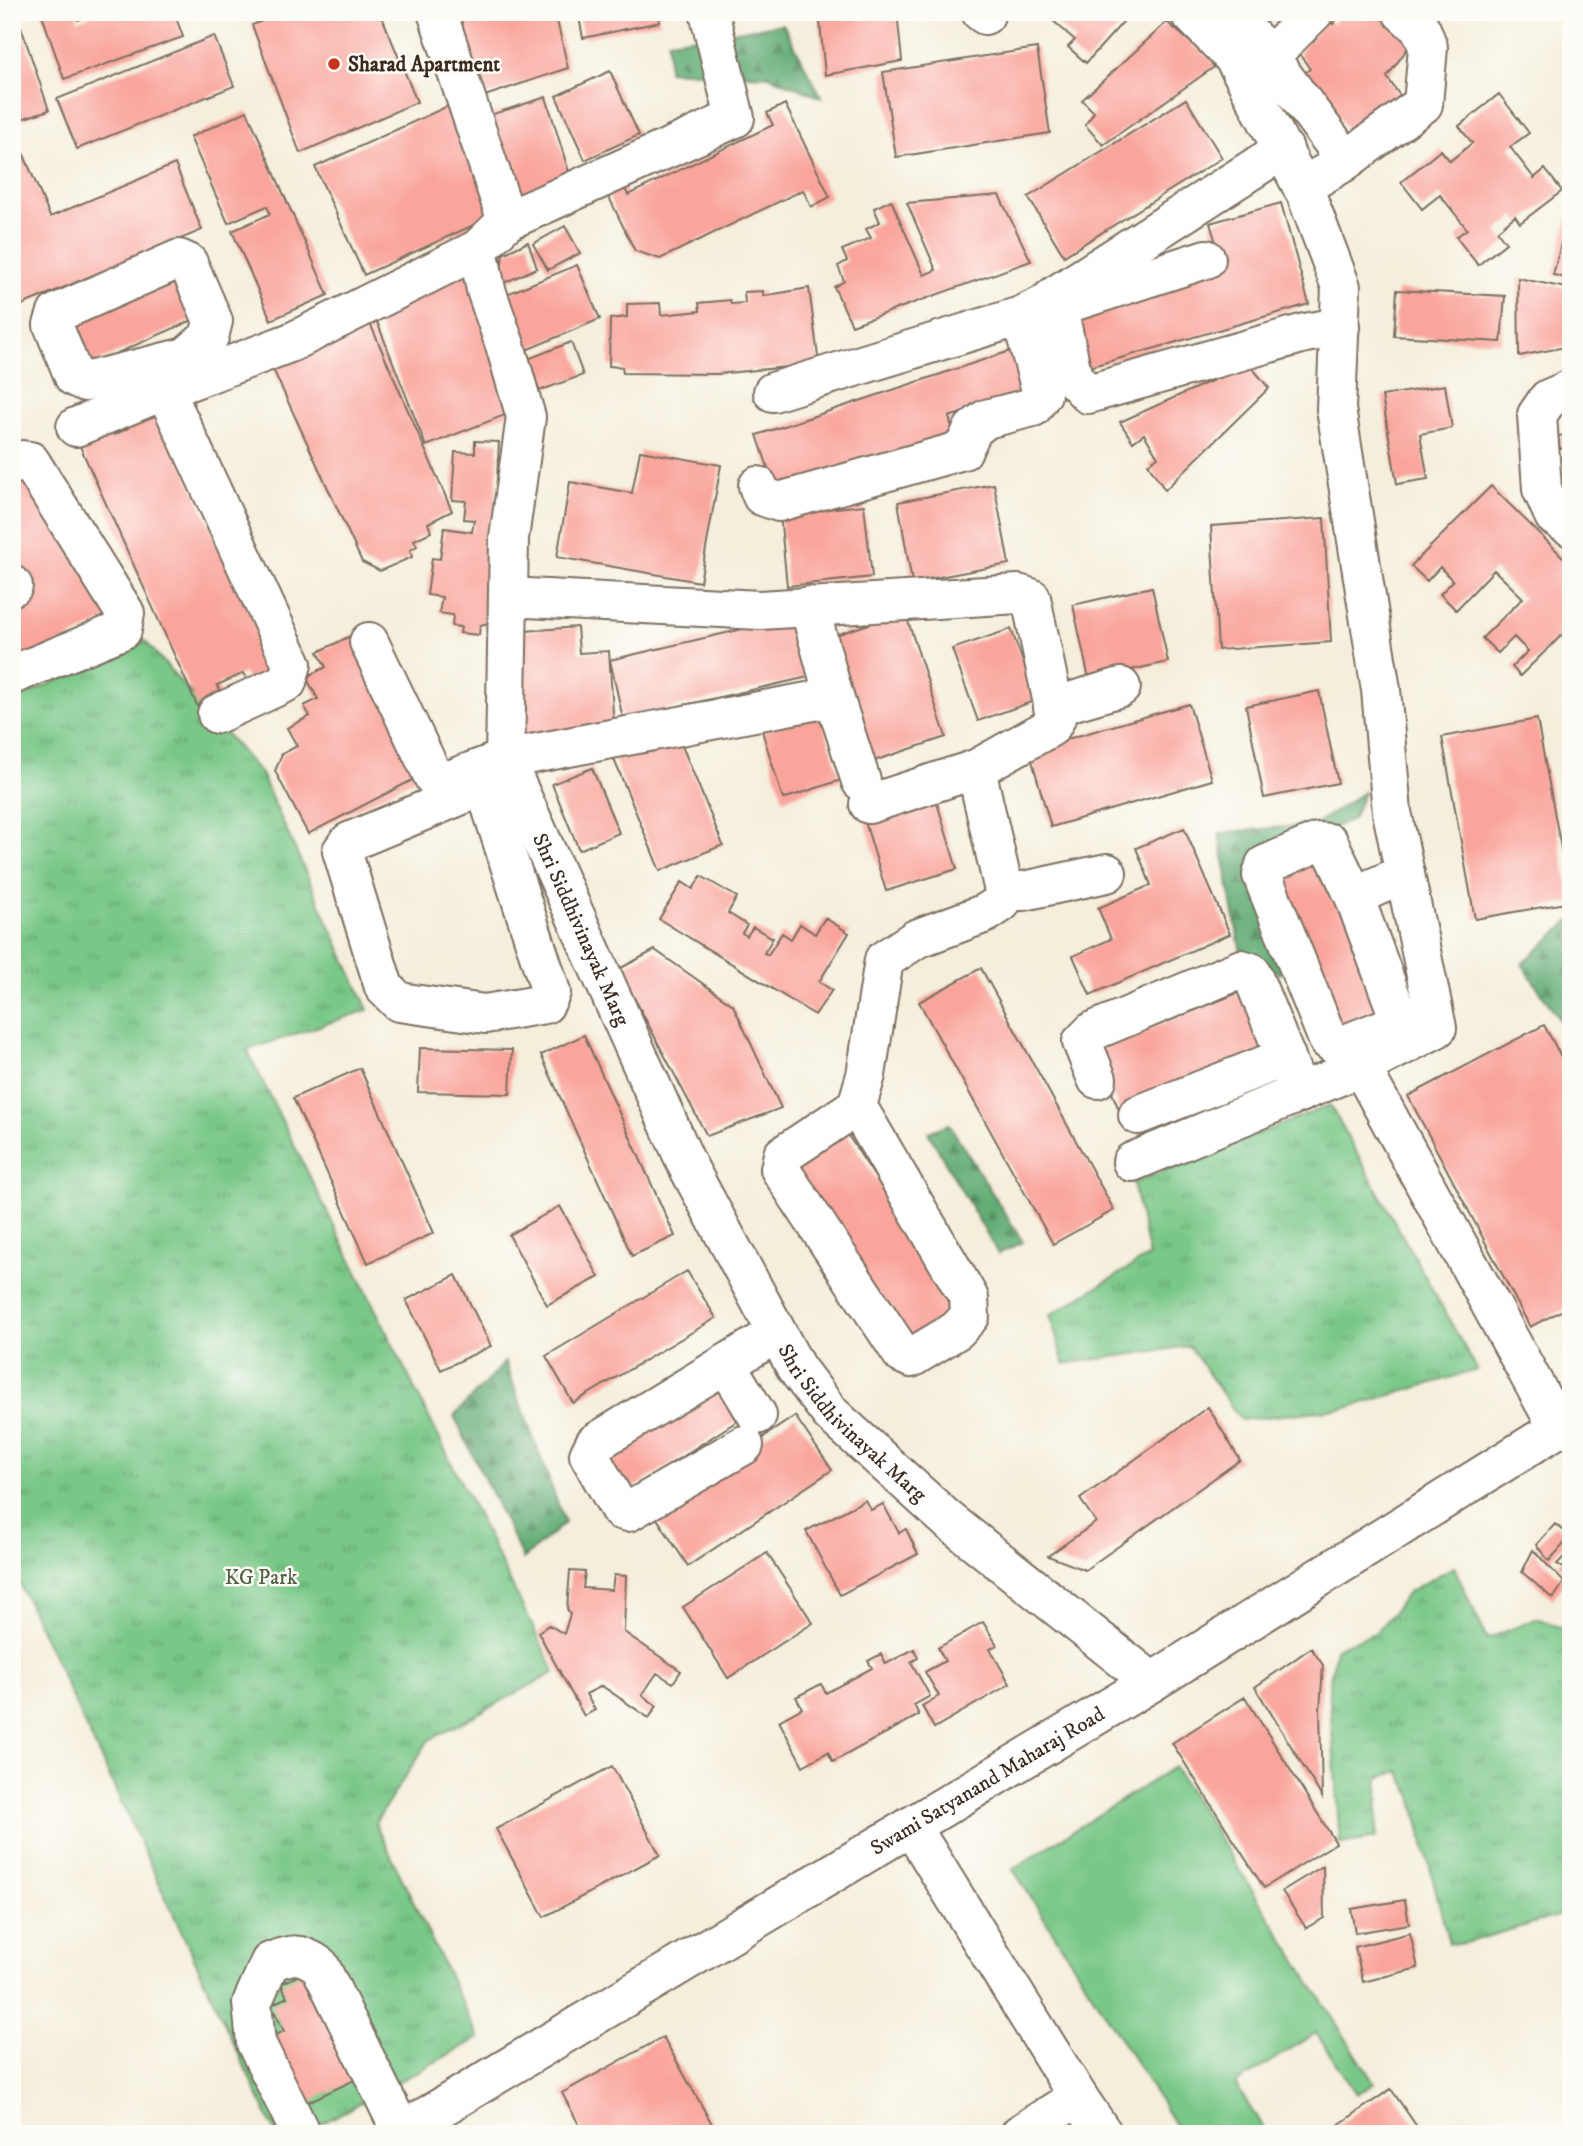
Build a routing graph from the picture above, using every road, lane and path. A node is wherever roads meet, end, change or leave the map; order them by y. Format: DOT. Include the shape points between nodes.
graph roads {
  1 [pos="437,12"];
  2 [pos="709,12"];
  3 [pos="1189,12"];
  4 [pos="1314,12"];
  5 [pos="1402,12"];
  6 [pos="1253,38"];
  7 [pos="1284,149"];
  8 [pos="1346,160"];
  9 [pos="1302,187"];
  10 [pos="507,221"];
  11 [pos="478,249"];
  12 [pos="1206,259"];
  13 [pos="1021,316"];
  14 [pos="1340,327"];
  15 [pos="182,375"];
  16 [pos="1571,389"];
  17 [pos="773,392"];
  18 [pos="76,428"];
  19 [pos="12,465"];
  20 [pos="758,486"];
  21 [pos="1571,527"];
  22 [pos="508,597"];
  23 [pos="809,607"];
  24 [pos="369,642"];
  25 [pos="12,675"];
  26 [pos="1121,687"];
  27 [pos="834,697"];
  28 [pos="1054,707"];
  29 [pos="217,714"];
  30 [pos="976,769"];
  31 [pos="502,776"];
  32 [pos="1107,873"];
  33 [pos="1405,874"];
  34 [pos="1004,891"];
  35 [pos="1354,896"];
  36 [pos="1286,1058"];
  37 [pos="1362,1067"];
  38 [pos="1097,1079"];
  39 [pos="1300,1093"];
  40 [pos="857,1107"];
  41 [pos="1138,1115"];
  42 [pos="1132,1162"];
  43 [pos="777,1333"];
  44 [pos="726,1364"];
  45 [pos="1564,1424"];
  46 [pos="1152,1682"];
  47 [pos="911,1826"];
  48 [pos="1078,2097"];
  49 [pos="399,2133"];
  50 [pos="301,2134"];
  51 [pos="1020,2134"];
  52 [pos="1103,2134"];
  1 -- 10 [label="street"];
  2 -- 10 [label="street" via="735,118"];
  3 -- 6 [label="street" via="1233,57"];
  4 -- 6 [label="street"];
  5 -- 8 [label="street" via="1421,29 1428,47 1423,104"];
  6 -- 7 [label="street"];
  6 -- 8 [label="street"];
  7 -- 9 [label="street"];
  7 -- 13 [label="street"];
  8 -- 9 [label="street"];
  9 -- 14 [label="street" via="1341,288"];
  10 -- 11 [label="street"];
  11 -- 15 [label="street" via="292,342"];
  11 -- 22 [label="street, Shri Siddhivinayak Marg" via="486,290 526,417 509,538"];
  12 -- 14 [label="street" via="1069,303 1060,317 1073,378 1088,394"];
  13 -- 17 [label="street"];
  13 -- 20 [label="street" via="1042,394 1033,407 986,419 973,429 963,450 950,454 779,502 762,496"];
  14 -- 33 [label="street" via="1336,409 1381,690 1392,812"];
  15 -- 18 [label="street"];
  15 -- 29 [label="street" via="292,664 287,682"];
  16 -- 21 [label="street" via="1548,399 1537,415 1542,489 1554,516"];
  19 -- 25 [label="street" via="30,461 125,613 121,630"];
  22 -- 23 [label="street" via="760,610"];
  22 -- 31 [label="street, Shri Siddhivinayak Marg"];
  23 -- 27 [label="street"];
  23 -- 28 [label="street" via="1018,594 1031,598"];
  24 -- 31 [label="street" via="434,778 444,782"];
  26 -- 28 [label="street"];
  27 -- 30 [label="street" via="865,792"];
  27 -- 31 [label="street"];
  28 -- 30 [label="street" via="1056,718 1051,727"];
  30 -- 34 [label="street"];
  31 -- 31 [label="street" via="349,842 342,851 384,987 399,1002 485,1014 545,1004 551,992"];
  31 -- 43 [label="street, Shri Siddhivinayak Marg" via="687,1166"];
  32 -- 34 [label="street"];
  33 -- 35 [label="street"];
  33 -- 37 [label="street" via="1437,1028"];
  34 -- 40 [label="street" via="1001,903 986,913 916,939 884,961"];
  35 -- 35 [label="street" via="1329,843 1318,842 1265,865 1262,875 1328,1040 1338,1047 1391,1026 1399,1018"];
  36 -- 38 [label="street" via="1251,972 1241,969 1093,1031 1082,1042"];
  36 -- 39 [label="street"];
  36 -- 41 [label="street"];
  37 -- 39 [label="street"];
  37 -- 45 [label="street"];
  39 -- 42 [label="street"];
  40 -- 40 [label="street" via="783,1155 780,1169 902,1354 911,1358 957,1330 970,1316 969,1298"];
  43 -- 44 [label="street"];
  43 -- 46 [label="street, Shri Siddhivinayak Marg" via="831,1415 948,1520"];
  44 -- 44 [label="street" via="595,1443 590,1455 620,1510 628,1512 750,1430"];
  45 -- 46 [label="street, Swami Satyanand Maharaj Road"];
  46 -- 47 [label="street, Swami Satyanand Maharaj Road"];
  47 -- 48 [label="street"];
  47 -- 49 [label="street, Swami Satyanand Maharaj Road"];
  48 -- 51 [label="street"];
  48 -- 52 [label="street"];
  49 -- 50 [label="street" via="320,1966 295,1954 270,1962 252,2003 256,2043"];
}
